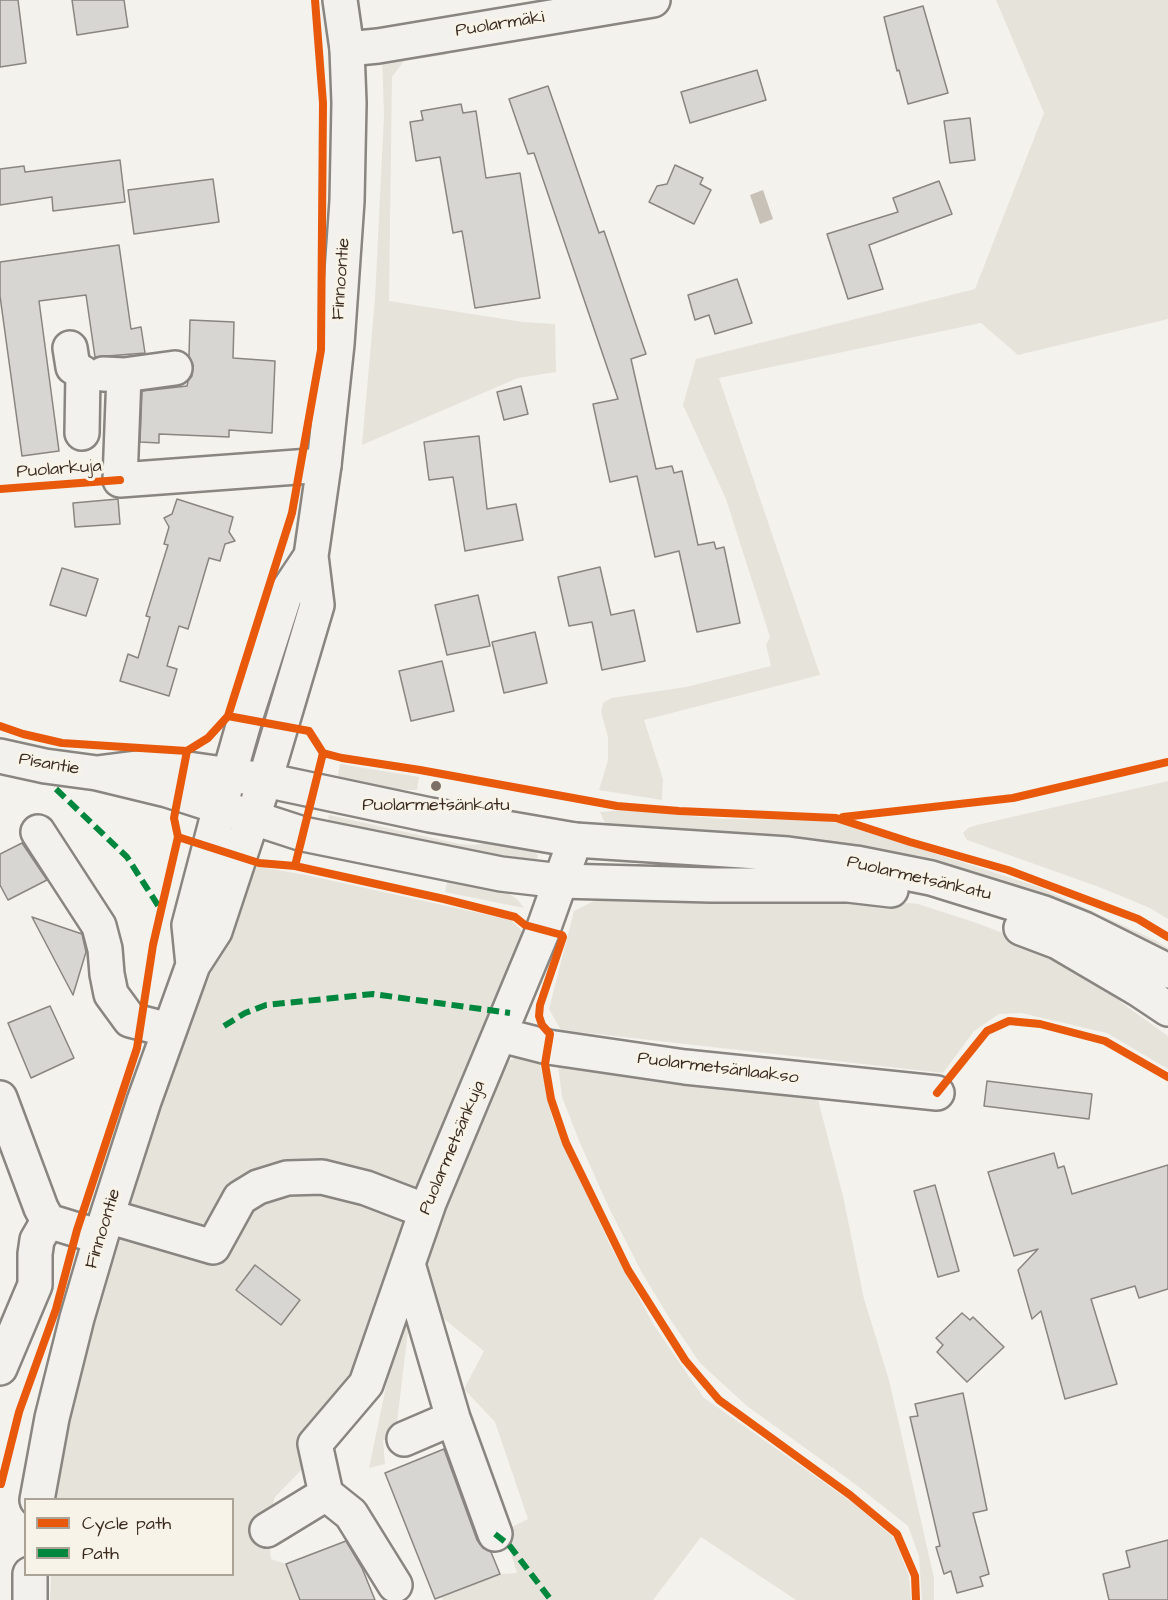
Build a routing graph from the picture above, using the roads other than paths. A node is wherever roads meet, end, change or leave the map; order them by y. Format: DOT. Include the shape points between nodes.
graph roads {
  1 [pos="340,0"];
  2 [pos="653,0"];
  3 [pos="509,12"];
  4 [pos="347,49"];
  5 [pos="175,368"];
  6 [pos="124,375"];
  7 [pos="82,433"];
  8 [pos="324,465"];
  9 [pos="311,556"];
  10 [pos="0,756"];
  11 [pos="97,773"];
  12 [pos="229,775"];
  13 [pos="265,780"];
  14 [pos="220,807"];
  15 [pos="253,818"];
  16 [pos="38,832"];
  17 [pos="575,840"];
  18 [pos="561,881"];
  19 [pos="193,965"];
  20 [pos="1168,971"];
  21 [pos="1168,1009"];
  22 [pos="169,1030"];
  23 [pos="501,1035"];
  24 [pos="938,1093"];
  25 [pos="0,1098"];
  26 [pos="426,1211"];
  27 [pos="48,1221"];
  28 [pos="104,1227"];
  29 [pos="408,1264"];
  30 [pos="0,1367"];
  31 [pos="453,1418"];
  32 [pos="404,1439"];
  33 [pos="326,1494"];
  34 [pos="37,1498"];
  35 [pos="267,1530"];
  36 [pos="495,1534"];
  37 [pos="30,1576"];
  38 [pos="395,1585"];
  39 [pos="30,1600"];
  1 -- 4 [label="street, Finnoontie"];
  2 -- 3 [label="street, Puolarmäki"];
  3 -- 4 [label="street, Puolarmäki"];
  4 -- 8 [label="street, Finnoontie" via="346,201"];
  5 -- 6 [label="street"];
  6 -- 7 [label="street" via="77,360"];
  6 -- 8 [label="street, Puolarkuja" via="120,480"];
  8 -- 9 [label="street, Finnoontie"];
  9 -- 12 [label="street, Finnoontie" via="285,595"];
  9 -- 13 [label="street, Finnoontie" via="316,605"];
  10 -- 11 [label="street, Pisantie"];
  11 -- 12 [label="street, Pisantie" via="160,765"];
  11 -- 14 [label="street, Pisantie"];
  12 -- 13 [label="street, Puolarmetsänkatu"];
  12 -- 14 [label="street, Finnoontie"];
  13 -- 15 [label="street, Finnoontie"];
  13 -- 17 [label="street, Puolarmetsänkatu"];
  14 -- 15 [label="street, Puolarmetsänkatu"];
  14 -- 19 [label="street, Finnoontie" via="189,925"];
  15 -- 18 [label="street, Puolarmetsänkatu" via="303,834 428,860"];
  15 -- 19 [label="street, Finnoontie" via="215,931"];
  16 -- 22 [label="street" via="99,926 111,994 130,1020"];
  17 -- 18 [label="street, Puolarmetsänkuja"];
  17 -- 20 [label="street, Puolarmetsänkatu" via="788,854 856,862 931,878 1054,916"];
  18 -- 21 [label="street, Puolarmetsänkatu" via="848,885 939,899 1058,942"];
  18 -- 23 [label="street, Puolarmetsänkuja"];
  19 -- 22 [label="street, Finnoontie"];
  22 -- 28 [label="street, Finnoontie"];
  23 -- 24 [label="street, Puolarmetsänlaakso" via="548,1047 685,1067"];
  23 -- 26 [label="street, Puolarmetsänkuja"];
  25 -- 27 [label="street"];
  26 -- 28 [label="street" via="366,1188 322,1177 287,1178 258,1186 240,1198 213,1247"];
  26 -- 29 [label="street, Puolarmetsänkuja"];
  27 -- 28 [label="street"];
  27 -- 30 [label="street" via="37,1240 35,1285"];
  28 -- 34 [label="street, Finnoontie" via="52,1418"];
  29 -- 31 [label="street"];
  29 -- 33 [label="street, Puolarmetsänkuja" via="366,1384 315,1444"];
  31 -- 32 [label="street"];
  31 -- 36 [label="street"];
  33 -- 35 [label="street"];
  33 -- 38 [label="street" via="351,1514"];
  37 -- 39 [label="street"];
}
